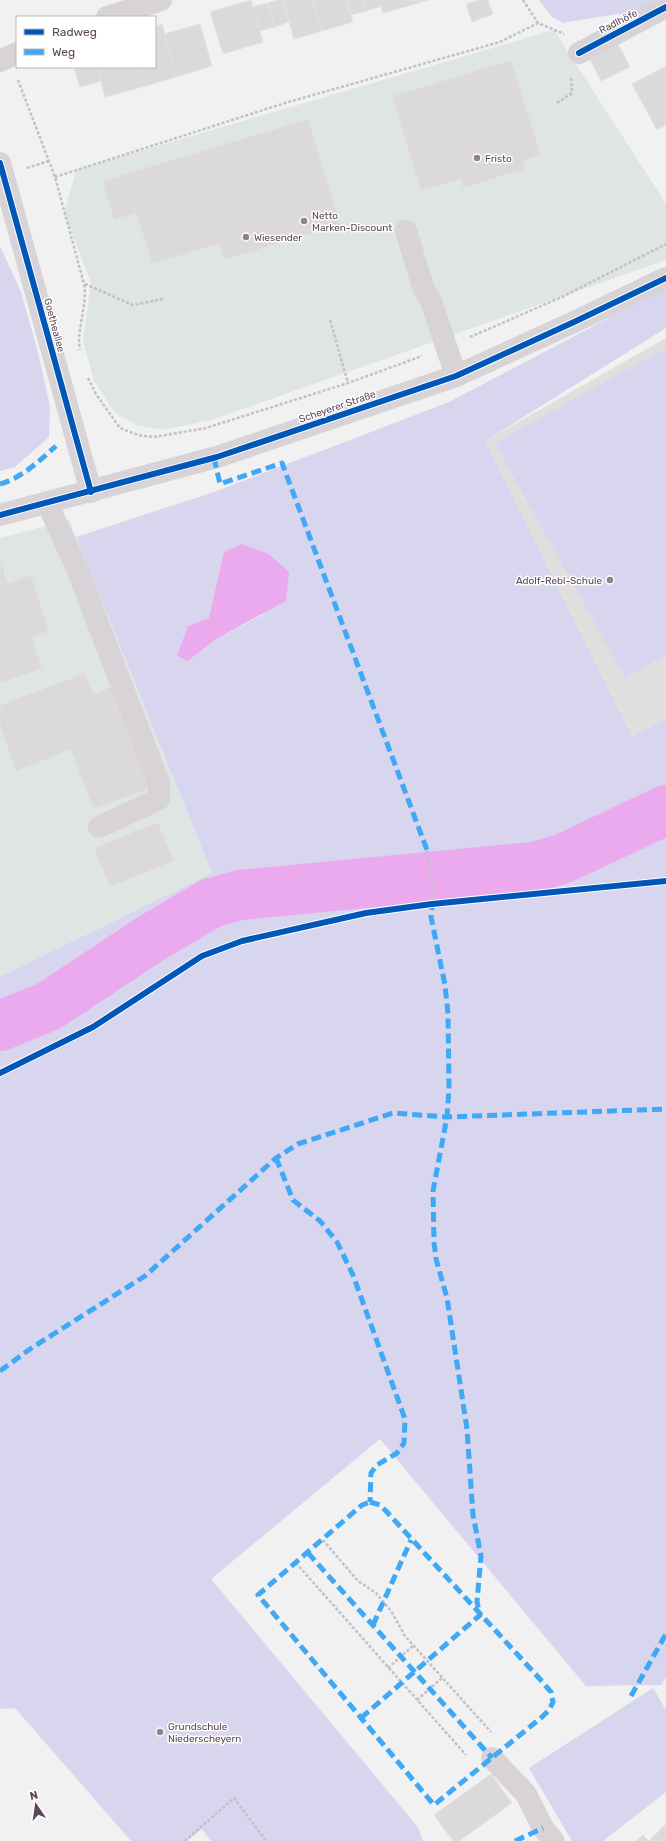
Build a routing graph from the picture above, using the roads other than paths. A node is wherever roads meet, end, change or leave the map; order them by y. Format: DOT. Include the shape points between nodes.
graph roads {
  1 [pos="161,0"];
  2 [pos="666,7"];
  3 [pos="111,16"];
  4 [pos="579,53"];
  5 [pos="0,163"];
  6 [pos="406,231"];
  7 [pos="666,278"];
  8 [pos="456,376"];
  9 [pos="91,492"];
  10 [pos="47,503"];
  11 [pos="0,515"];
  12 [pos="99,827"];
  13 [pos="492,1758"];
  14 [pos="554,1841"];
  1 -- 3 [label="street"];
  2 -- 4 [label="street, Radlhöfe"];
  5 -- 9 [label="street, Goetheallee"];
  6 -- 8 [label="street" via="424,290 431,301"];
  7 -- 8 [label="street, Scheyerer Straße"];
  8 -- 9 [label="street, Scheyerer Straße" via="217,457"];
  9 -- 10 [label="street, Scheyerer Straße"];
  10 -- 11 [label="street, Scheyerer Straße"];
  10 -- 12 [label="street" via="76,566 159,783 159,799"];
  13 -- 14 [label="street" via="526,1794 543,1828"];
}
